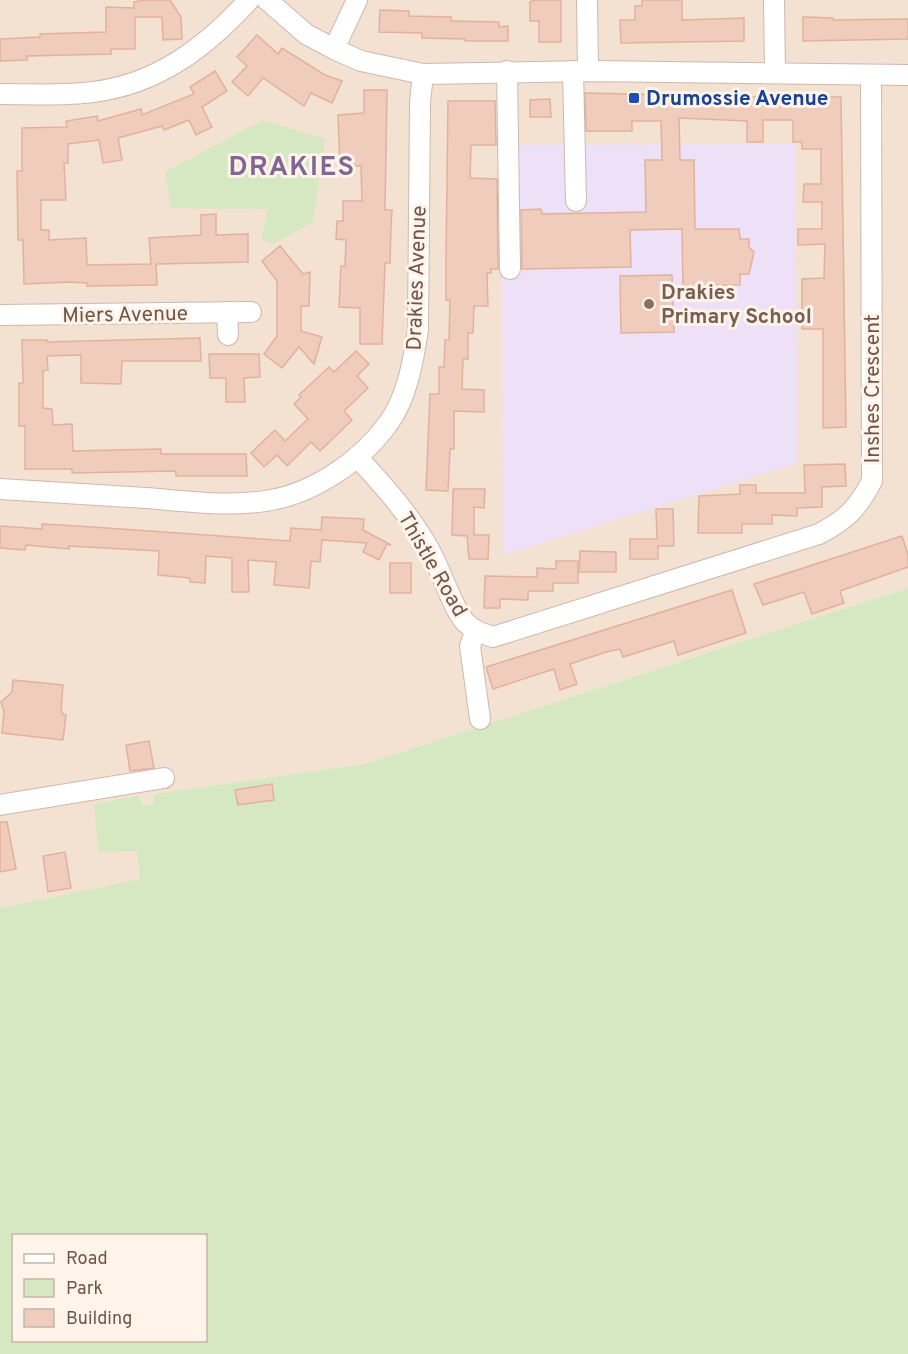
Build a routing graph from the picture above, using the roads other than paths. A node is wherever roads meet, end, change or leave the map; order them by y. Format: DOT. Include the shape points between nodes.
graph roads {
  1 [pos="249,0"];
  2 [pos="267,0"];
  3 [pos="357,0"];
  4 [pos="587,0"];
  5 [pos="774,0"];
  6 [pos="334,49"];
  7 [pos="507,71"];
  8 [pos="580,71"];
  9 [pos="775,72"];
  10 [pos="423,74"];
  11 [pos="908,75"];
  12 [pos="871,76"];
  13 [pos="0,94"];
  14 [pos="576,201"];
  15 [pos="510,269"];
  16 [pos="227,312"];
  17 [pos="251,312"];
  18 [pos="0,315"];
  19 [pos="228,334"];
  20 [pos="357,457"];
  21 [pos="0,489"];
  22 [pos="475,632"];
  23 [pos="480,718"];
  24 [pos="164,778"];
  25 [pos="0,805"];
  1 -- 13 [label="street" via="210,41 174,66 139,81 94,92"];
  2 -- 6 [label="street" via="306,34"];
  3 -- 6 [label="street"];
  4 -- 8 [label="street"];
  5 -- 9 [label="street"];
  6 -- 10 [label="street" via="361,61"];
  7 -- 8 [label="street"];
  7 -- 10 [label="street"];
  7 -- 15 [label="street"];
  8 -- 9 [label="street"];
  8 -- 14 [label="street"];
  9 -- 12 [label="street"];
  10 -- 20 [label="street, Drakies Avenue" via="415,353 404,392 388,424"];
  11 -- 12 [label="street"];
  12 -- 22 [label="street, Inshes Crescent" via="873,452 872,481 859,506 840,523 819,534 493,637"];
  16 -- 17 [label="street, Miers Avenue"];
  16 -- 18 [label="street, Miers Avenue"];
  16 -- 19 [label="street"];
  20 -- 21 [label="street, Drakies Avenue" via="328,477 266,501 221,503"];
  20 -- 22 [label="street, Thistle Road" via="415,527 463,620"];
  22 -- 23 [label="street, Thistle Road" via="470,646"];
  24 -- 25 [label="street"];
}
